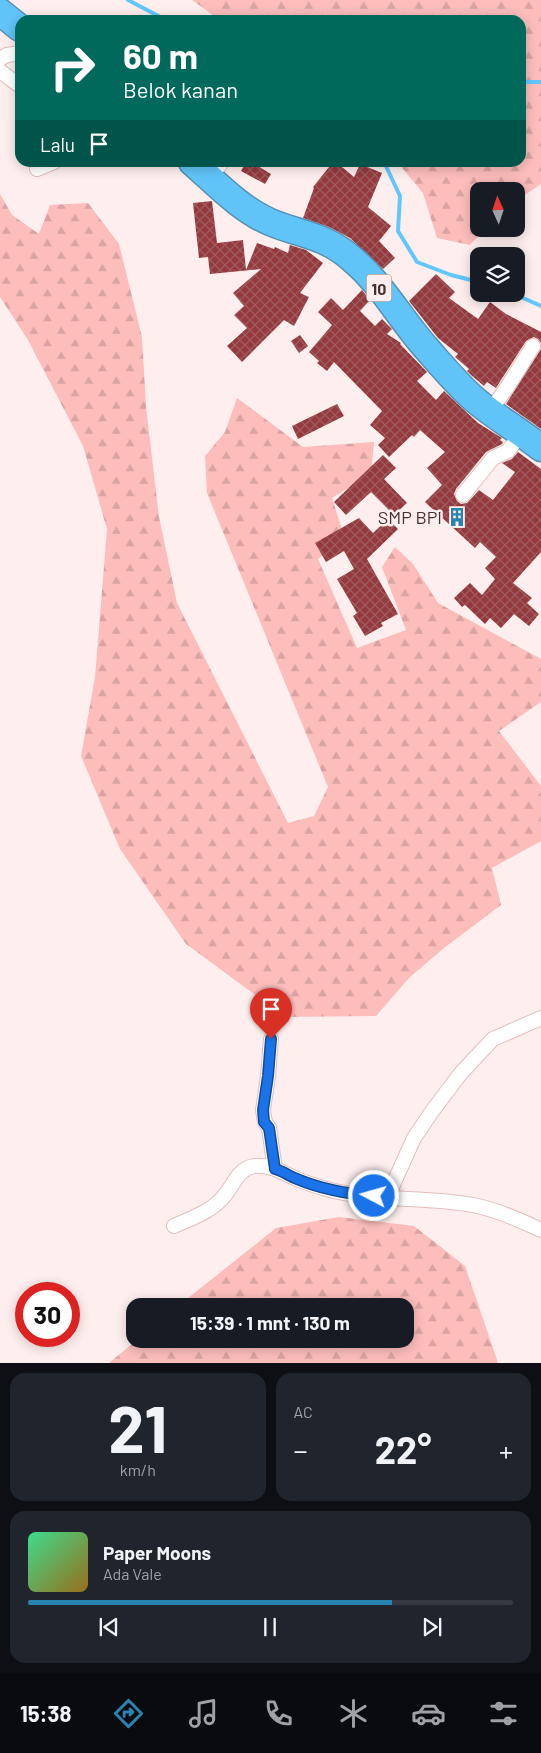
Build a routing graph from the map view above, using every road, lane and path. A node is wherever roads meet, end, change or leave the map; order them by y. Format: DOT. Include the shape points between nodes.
graph roads {
  1 [pos="0,12"];
  2 [pos="15,24"];
  3 [pos="15,54"];
  4 [pos="0,59"];
  5 [pos="0,71"];
  6 [pos="15,82"];
  7 [pos="42,167"];
  8 [pos="208,168"];
  9 [pos="37,169"];
  10 [pos="533,346"];
  11 [pos="490,411"];
  12 [pos="531,440"];
  13 [pos="463,495"];
  14 [pos="541,1018"];
  15 [pos="271,1039"];
  16 [pos="275,1169"];
  17 [pos="387,1198"];
  18 [pos="174,1226"];
  19 [pos="541,1230"];
  1 -- 2 [label="highway"];
  3 -- 4 [label="street"];
  5 -- 6 [label="street"];
  7 -- 9 [label="street"];
  8 -- 11 [label="highway, 10" via="253,213 322,239 353,259 376,282 426,348 473,398"];
  10 -- 11 [label="street"];
  11 -- 12 [label="highway, 10"];
  12 -- 13 [label="street" via="493,458"];
  14 -- 17 [label="street" via="493,1039 478,1054 414,1138"];
  15 -- 16 [label="street" via="263,1110"];
  16 -- 17 [label="street" via="343,1193"];
  16 -- 18 [label="street" via="266,1166 245,1169 225,1196 205,1212"];
  17 -- 19 [label="street" via="476,1205"];
}
